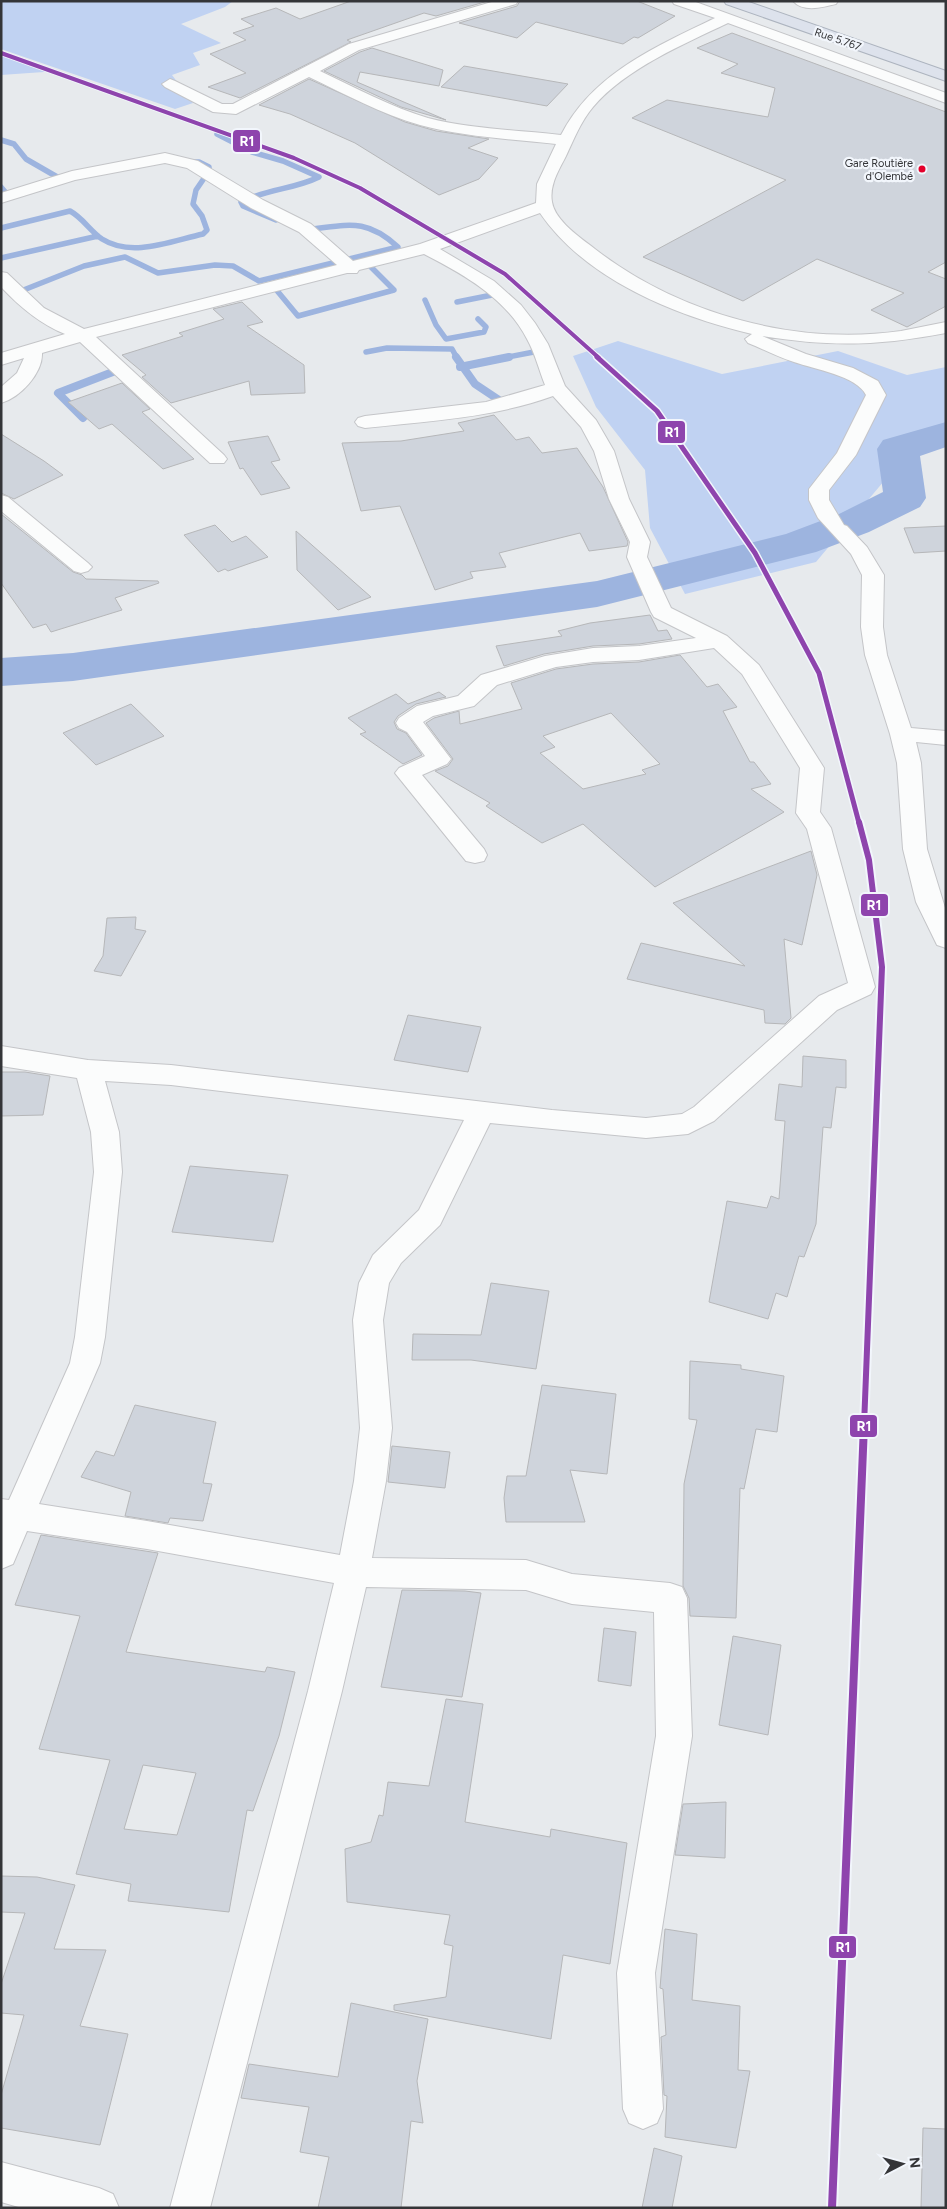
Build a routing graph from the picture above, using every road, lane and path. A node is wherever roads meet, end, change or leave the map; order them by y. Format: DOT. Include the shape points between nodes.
graph roads {
  1 [pos="510,1"];
  2 [pos="679,1"];
  3 [pos="800,1"];
  4 [pos="831,1"];
  5 [pos="729,10"];
  6 [pos="307,70"];
  7 [pos="946,76"];
  8 [pos="170,84"];
  9 [pos="946,98"];
  10 [pos="566,140"];
  11 [pos="1,198"];
  12 [pos="544,206"];
  13 [pos="426,248"];
  14 [pos="351,269"];
  15 [pos="1,277"];
  16 [pos="722,322"];
  17 [pos="946,328"];
  18 [pos="83,336"];
  19 [pos="33,349"];
  20 [pos="1,359"];
  21 [pos="556,388"];
  22 [pos="1,397"];
  23 [pos="365,422"];
  24 [pos="217,458"];
  25 [pos="1,501"];
  26 [pos="81,566"];
  27 [pos="719,640"];
  28 [pos="902,734"];
  29 [pos="946,738"];
  30 [pos="475,855"];
  31 [pos="946,939"];
  32 [pos="1,1056"];
  33 [pos="88,1070"];
  34 [pos="482,1112"];
  35 [pos="9,1515"];
  36 [pos="1,1554"];
  37 [pos="353,1572"];
  38 [pos="644,2110"];
  39 [pos="1,2182"];
  40 [pos="99,2208"];
  41 [pos="190,2208"];
  1 -- 6 [label="street" via="354,47"];
  2 -- 5 [label="street"];
  3 -- 4 [label="street" via="814,5"];
  5 -- 7 [label="highway, Rue 5.767"];
  5 -- 9 [label="street"];
  5 -- 10 [label="street" via="605,88 579,115"];
  6 -- 8 [label="street" via="230,110 220,109"];
  6 -- 10 [label="street" via="426,122"];
  10 -- 12 [label="street" via="543,186"];
  11 -- 14 [label="street" via="72,176 165,158 192,164 238,193 305,228"];
  12 -- 13 [label="street"];
  12 -- 16 [label="street" via="563,230 614,272 681,306"];
  13 -- 14 [label="street"];
  13 -- 21 [label="street" via="475,276 518,313 536,338"];
  14 -- 18 [label="street"];
  15 -- 18 [label="street" via="30,307 56,325"];
  16 -- 17 [label="street" via="834,339 917,336"];
  16 -- 28 [label="street" via="799,358 846,372 871,385 876,395 846,455 819,489 819,500 825,514 860,551 873,574 872,627 876,654"];
  18 -- 19 [label="street"];
  18 -- 24 [label="street"];
  19 -- 20 [label="street"];
  19 -- 22 [label="street" via="34,358 24,379"];
  21 -- 23 [label="street" via="534,397 493,406"];
  21 -- 27 [label="street" via="589,424 604,451 619,499 640,542 637,557 662,612"];
  25 -- 26 [label="street"];
  27 -- 30 [label="street" via="537,665 489,680 466,701 425,711 406,723 415,727 439,759 407,773"];
  27 -- 34 [label="street" via="752,670 812,768 808,812 819,828 862,987 828,1003 704,1114 688,1124 646,1128"];
  28 -- 29 [label="street"];
  28 -- 31 [label="street" via="909,762 915,849 929,902"];
  32 -- 33 [label="street"];
  33 -- 34 [label="street" via="171,1075"];
  33 -- 35 [label="street" via="103,1115 109,1147 90,1338 79,1378"];
  34 -- 37 [label="street" via="430,1217 386,1260 374,1283 368,1318 376,1428"];
  35 -- 36 [label="street"];
  35 -- 37 [label="street" via="147,1535"];
  37 -- 38 [label="street" via="526,1574 572,1590 670,1598 674,1736 636,1973"];
  37 -- 41 [label="street"];
  39 -- 40 [label="street"];
}
